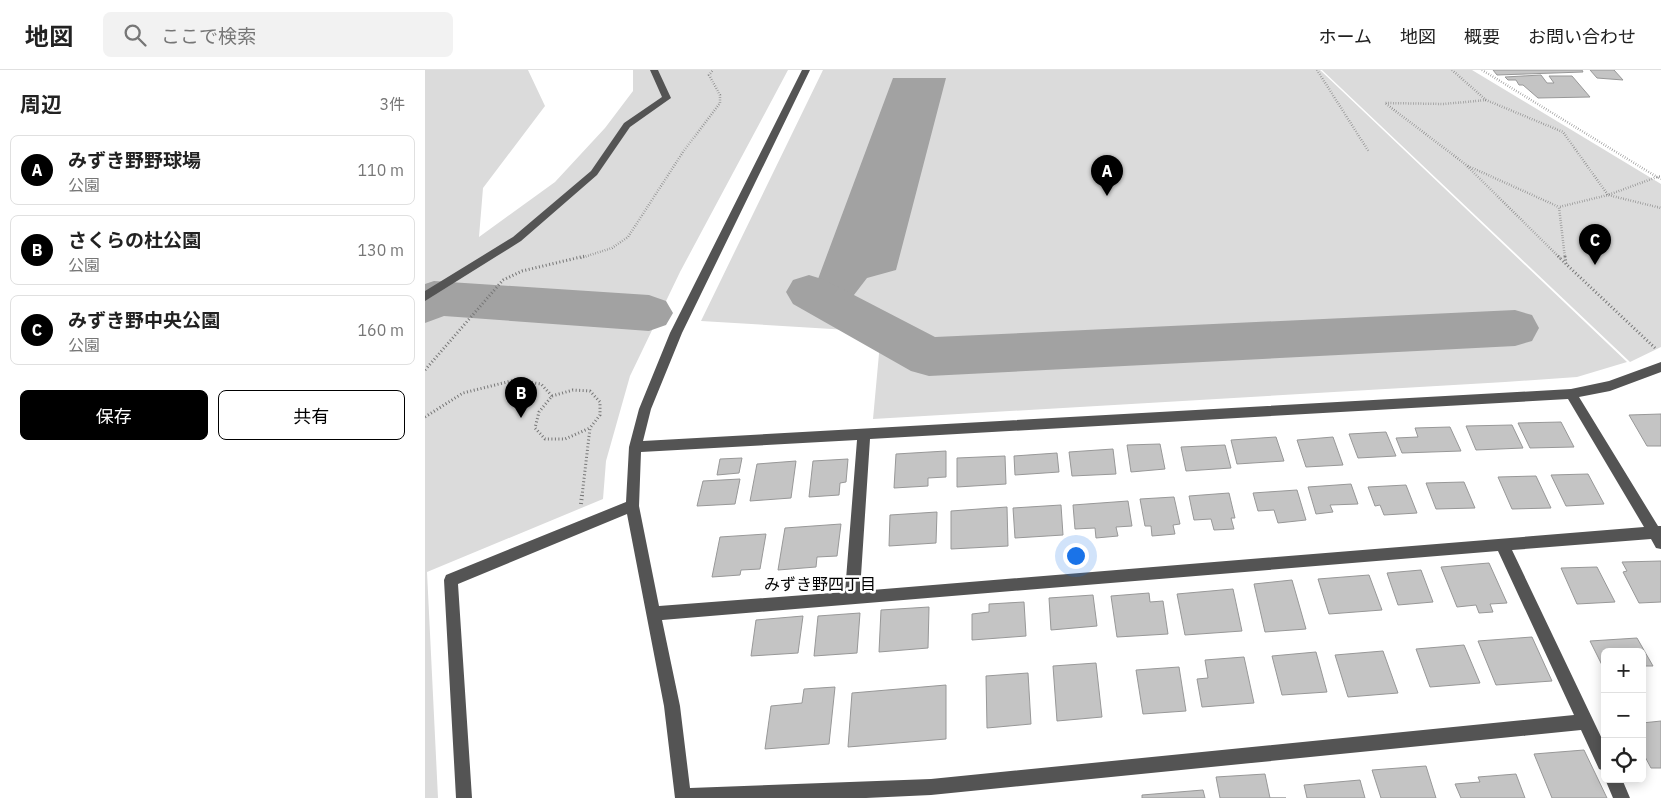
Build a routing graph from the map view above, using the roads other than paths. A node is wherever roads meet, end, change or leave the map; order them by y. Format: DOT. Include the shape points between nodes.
graph roads {
  1 [pos="654,70"];
  2 [pos="806,70"];
  3 [pos="425,298"];
  4 [pos="1661,367"];
  5 [pos="1571,394"];
  6 [pos="864,433"];
  7 [pos="635,447"];
  8 [pos="632,506"];
  9 [pos="1659,536"];
  10 [pos="1502,544"];
  11 [pos="852,599"];
  12 [pos="653,614"];
  13 [pos="1585,722"];
  14 [pos="1601,754"];
  15 [pos="1615,783"];
  16 [pos="931,792"];
  17 [pos="683,797"];
  18 [pos="464,798"];
  19 [pos="1622,798"];
  1 -- 3 [label="street" via="667,98 627,125 594,173 517,239 439,286"];
  2 -- 7 [label="street" via="676,333 645,409"];
  4 -- 5 [label="street" via="1610,386"];
  5 -- 6 [label="street"];
  5 -- 9 [label="street"];
  6 -- 7 [label="street"];
  6 -- 11 [label="street"];
  7 -- 8 [label="street"];
  8 -- 12 [label="street"];
  8 -- 18 [label="street" via="451,580"];
  9 -- 10 [label="street"];
  10 -- 11 [label="street"];
  10 -- 13 [label="street"];
  11 -- 12 [label="street"];
  12 -- 17 [label="street" via="672,706"];
  13 -- 14 [label="street"];
  13 -- 16 [label="street"];
  15 -- 19 [label="street"];
  16 -- 17 [label="street"];
}
